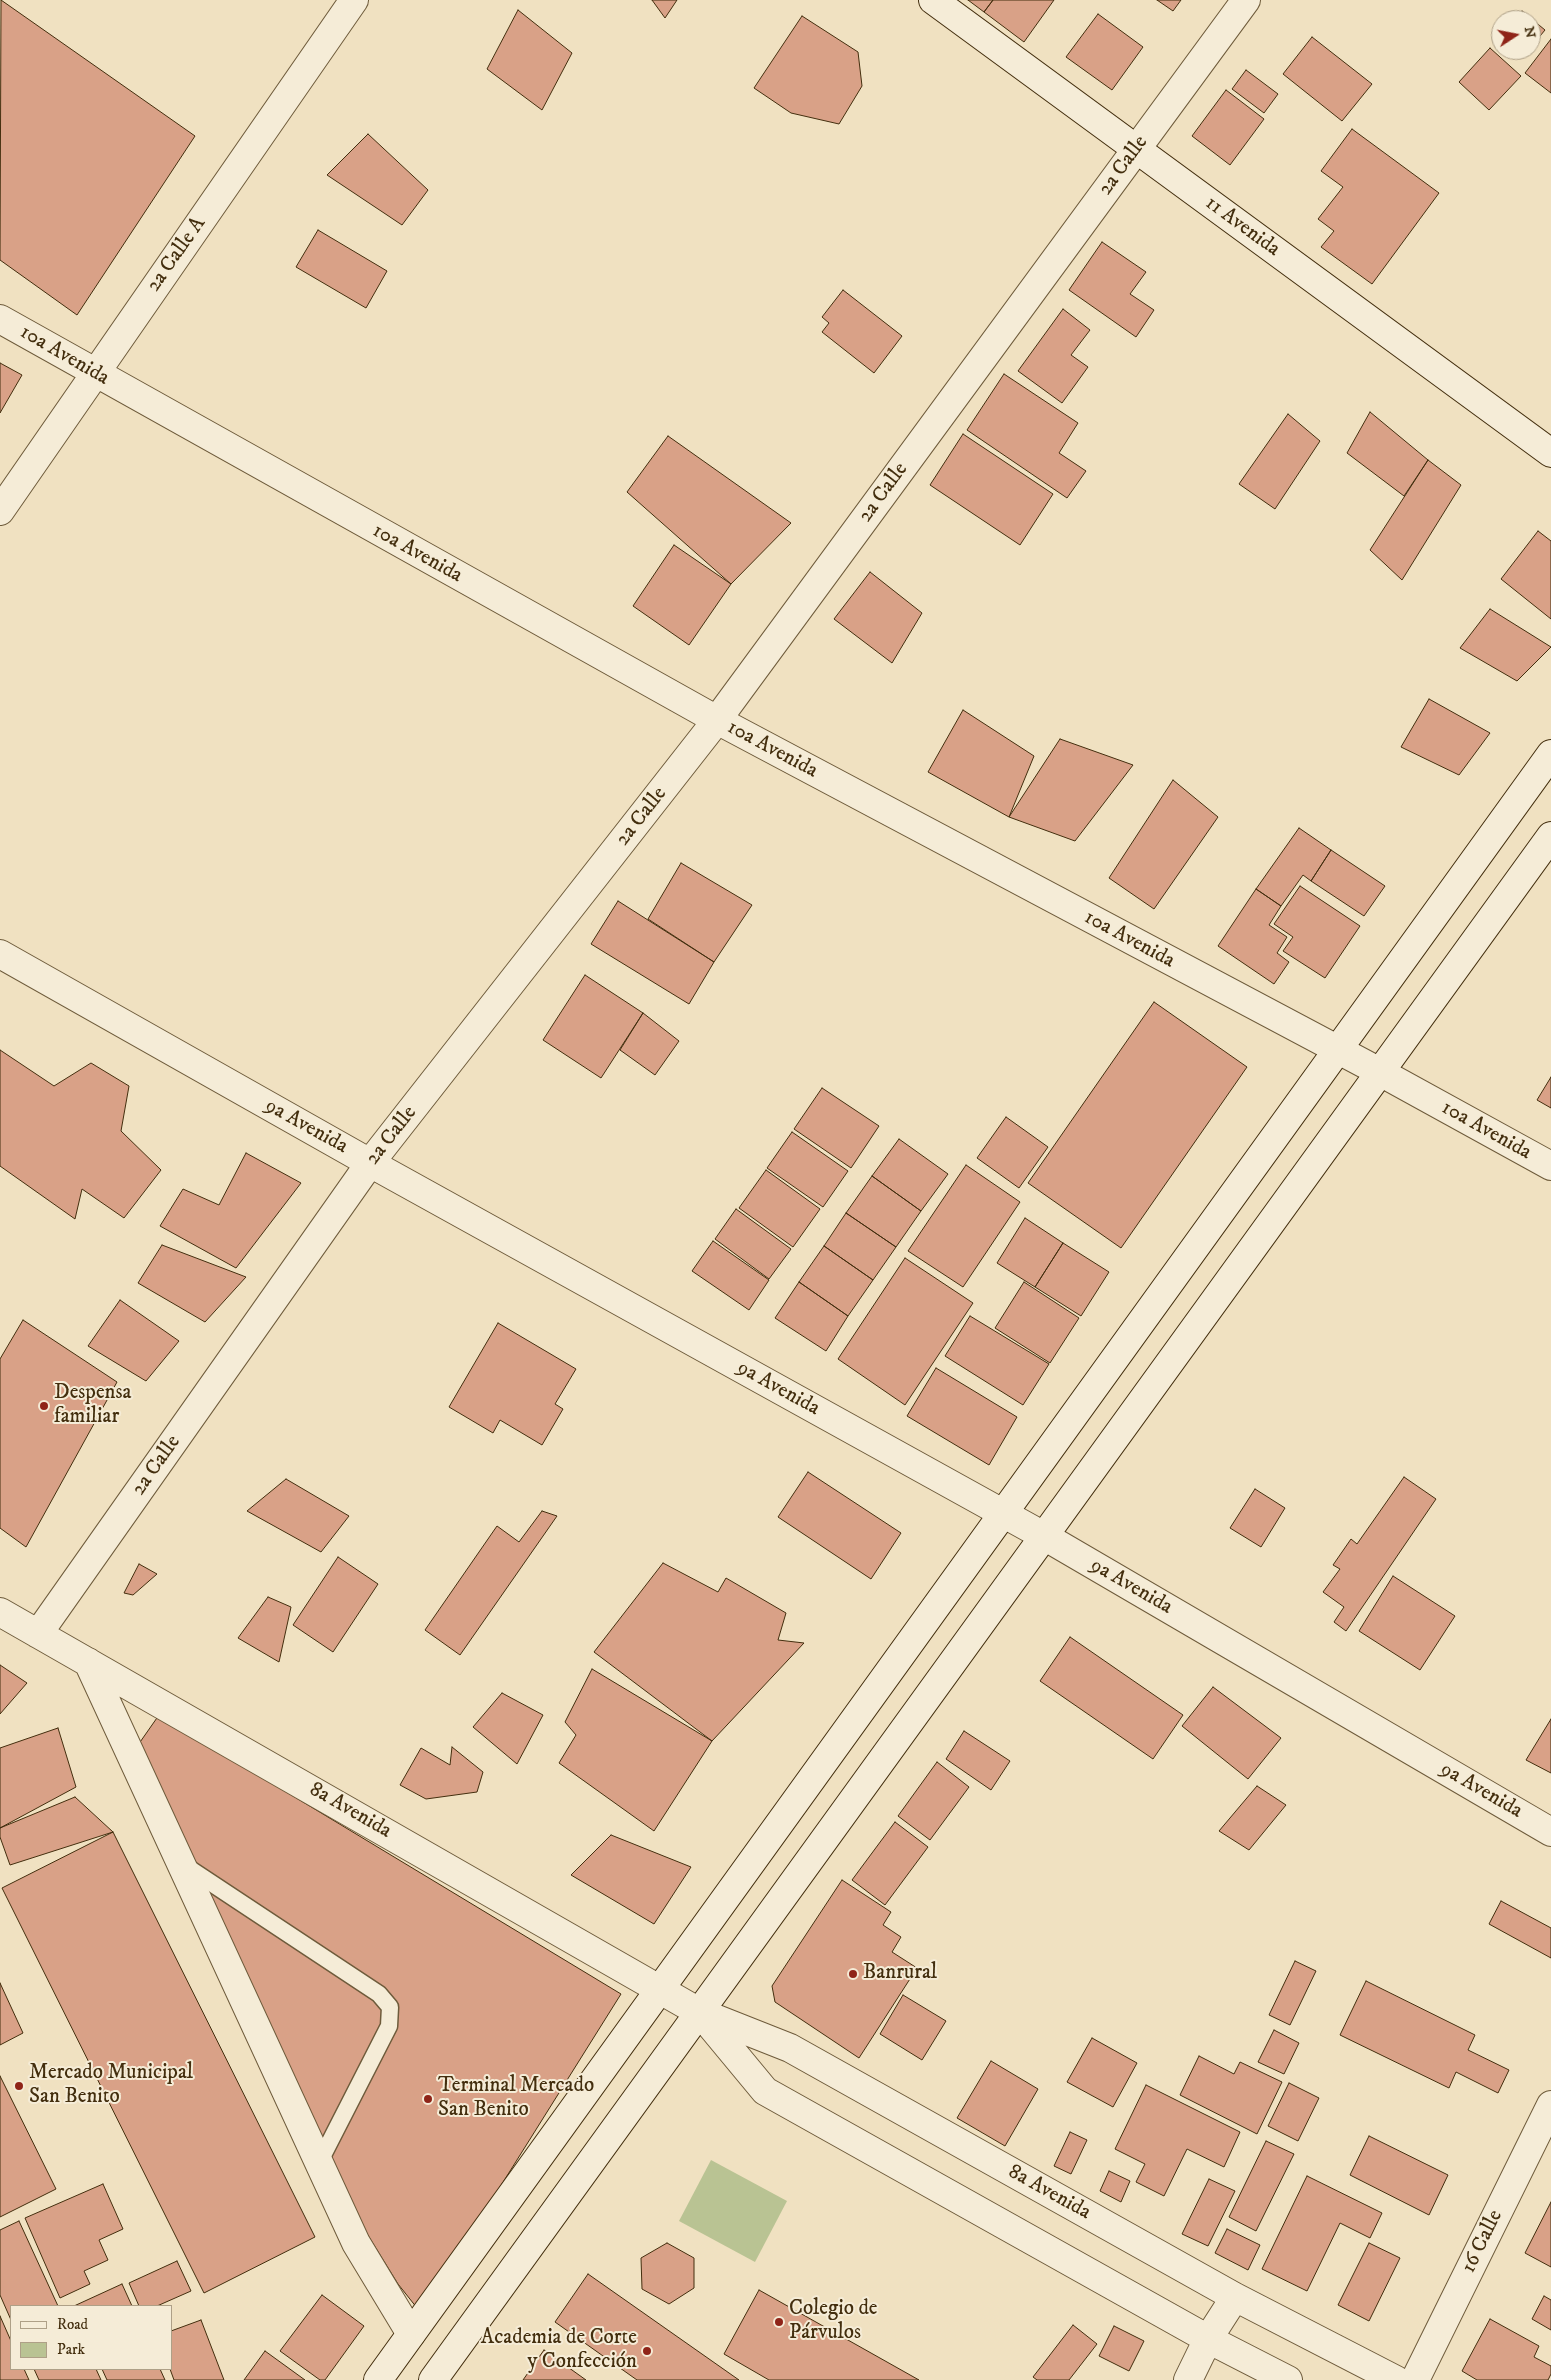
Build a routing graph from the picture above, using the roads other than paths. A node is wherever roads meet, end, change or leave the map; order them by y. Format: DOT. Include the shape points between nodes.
graph roads {
  1 [pos="354,0"];
  2 [pos="933,0"];
  3 [pos="1246,0"];
  4 [pos="1136,149"];
  5 [pos="0,319"];
  6 [pos="95,374"];
  7 [pos="1551,453"];
  8 [pos="0,511"];
  9 [pos="717,720"];
  10 [pos="1551,754"];
  11 [pos="1551,836"];
  12 [pos="0,954"];
  13 [pos="1337,1051"];
  14 [pos="1380,1072"];
  15 [pos="370,1163"];
  16 [pos="1551,1166"];
  17 [pos="1003,1514"];
  18 [pos="1044,1536"];
  19 [pos="0,1612"];
  20 [pos="38,1634"];
  21 [pos="88,1662"];
  22 [pos="1551,1832"];
  23 [pos="180,1862"];
  24 [pos="660,1989"];
  25 [pos="700,2012"];
  26 [pos="1551,2105"];
  27 [pos="319,2163"];
  28 [pos="1235,2297"];
  29 [pos="411,2334"];
  30 [pos="1208,2339"];
  31 [pos="378,2380"];
  32 [pos="433,2380"];
  33 [pos="1188,2380"];
  34 [pos="1288,2380"];
  35 [pos="1396,2380"];
  36 [pos="1415,2380"];
  1 -- 6 [label="street, 2a Calle A"];
  2 -- 4 [label="street, 11 Avenida"];
  3 -- 4 [label="street, 2a Calle"];
  4 -- 7 [label="street, 11 Avenida"];
  4 -- 9 [label="street, 2a Calle"];
  5 -- 6 [label="street, 10a Avenida"];
  6 -- 8 [label="street, 2a Calle A"];
  6 -- 9 [label="street, 10a Avenida"];
  9 -- 13 [label="street, 10a Avenida"];
  9 -- 15 [label="street, 2a Calle"];
  10 -- 13 [label="street"];
  11 -- 14 [label="street"];
  12 -- 15 [label="street, 9a Avenida"];
  13 -- 14 [label="street, 10a Avenida"];
  13 -- 17 [label="street"];
  14 -- 16 [label="street, 10a Avenida"];
  14 -- 18 [label="street"];
  15 -- 17 [label="street, 9a Avenida"];
  15 -- 20 [label="street, 2a Calle"];
  17 -- 18 [label="street, 9a Avenida"];
  17 -- 24 [label="street"];
  18 -- 22 [label="street, 9a Avenida"];
  18 -- 25 [label="street"];
  19 -- 20 [label="street, 8a Avenida"];
  20 -- 21 [label="street, 8a Avenida"];
  21 -- 23 [label="street"];
  21 -- 24 [label="street, 8a Avenida"];
  23 -- 27 [label="street"];
  23 -- 27 [label="lane" via="379,1994 390,2006 388,2026"];
  24 -- 25 [label="street, 8a Avenida"];
  24 -- 29 [label="street"];
  25 -- 28 [label="street, 8a Avenida" via="790,2048"];
  25 -- 30 [label="street, 8a Avenida" via="765,2091"];
  25 -- 32 [label="street"];
  26 -- 36 [label="street, 16 Calle"];
  27 -- 29 [label="street" via="356,2243"];
  28 -- 30 [label="street"];
  28 -- 35 [label="street, 8a Avenida"];
  29 -- 31 [label="street"];
  30 -- 33 [label="street"];
  30 -- 34 [label="street, 8a Avenida"];
}
